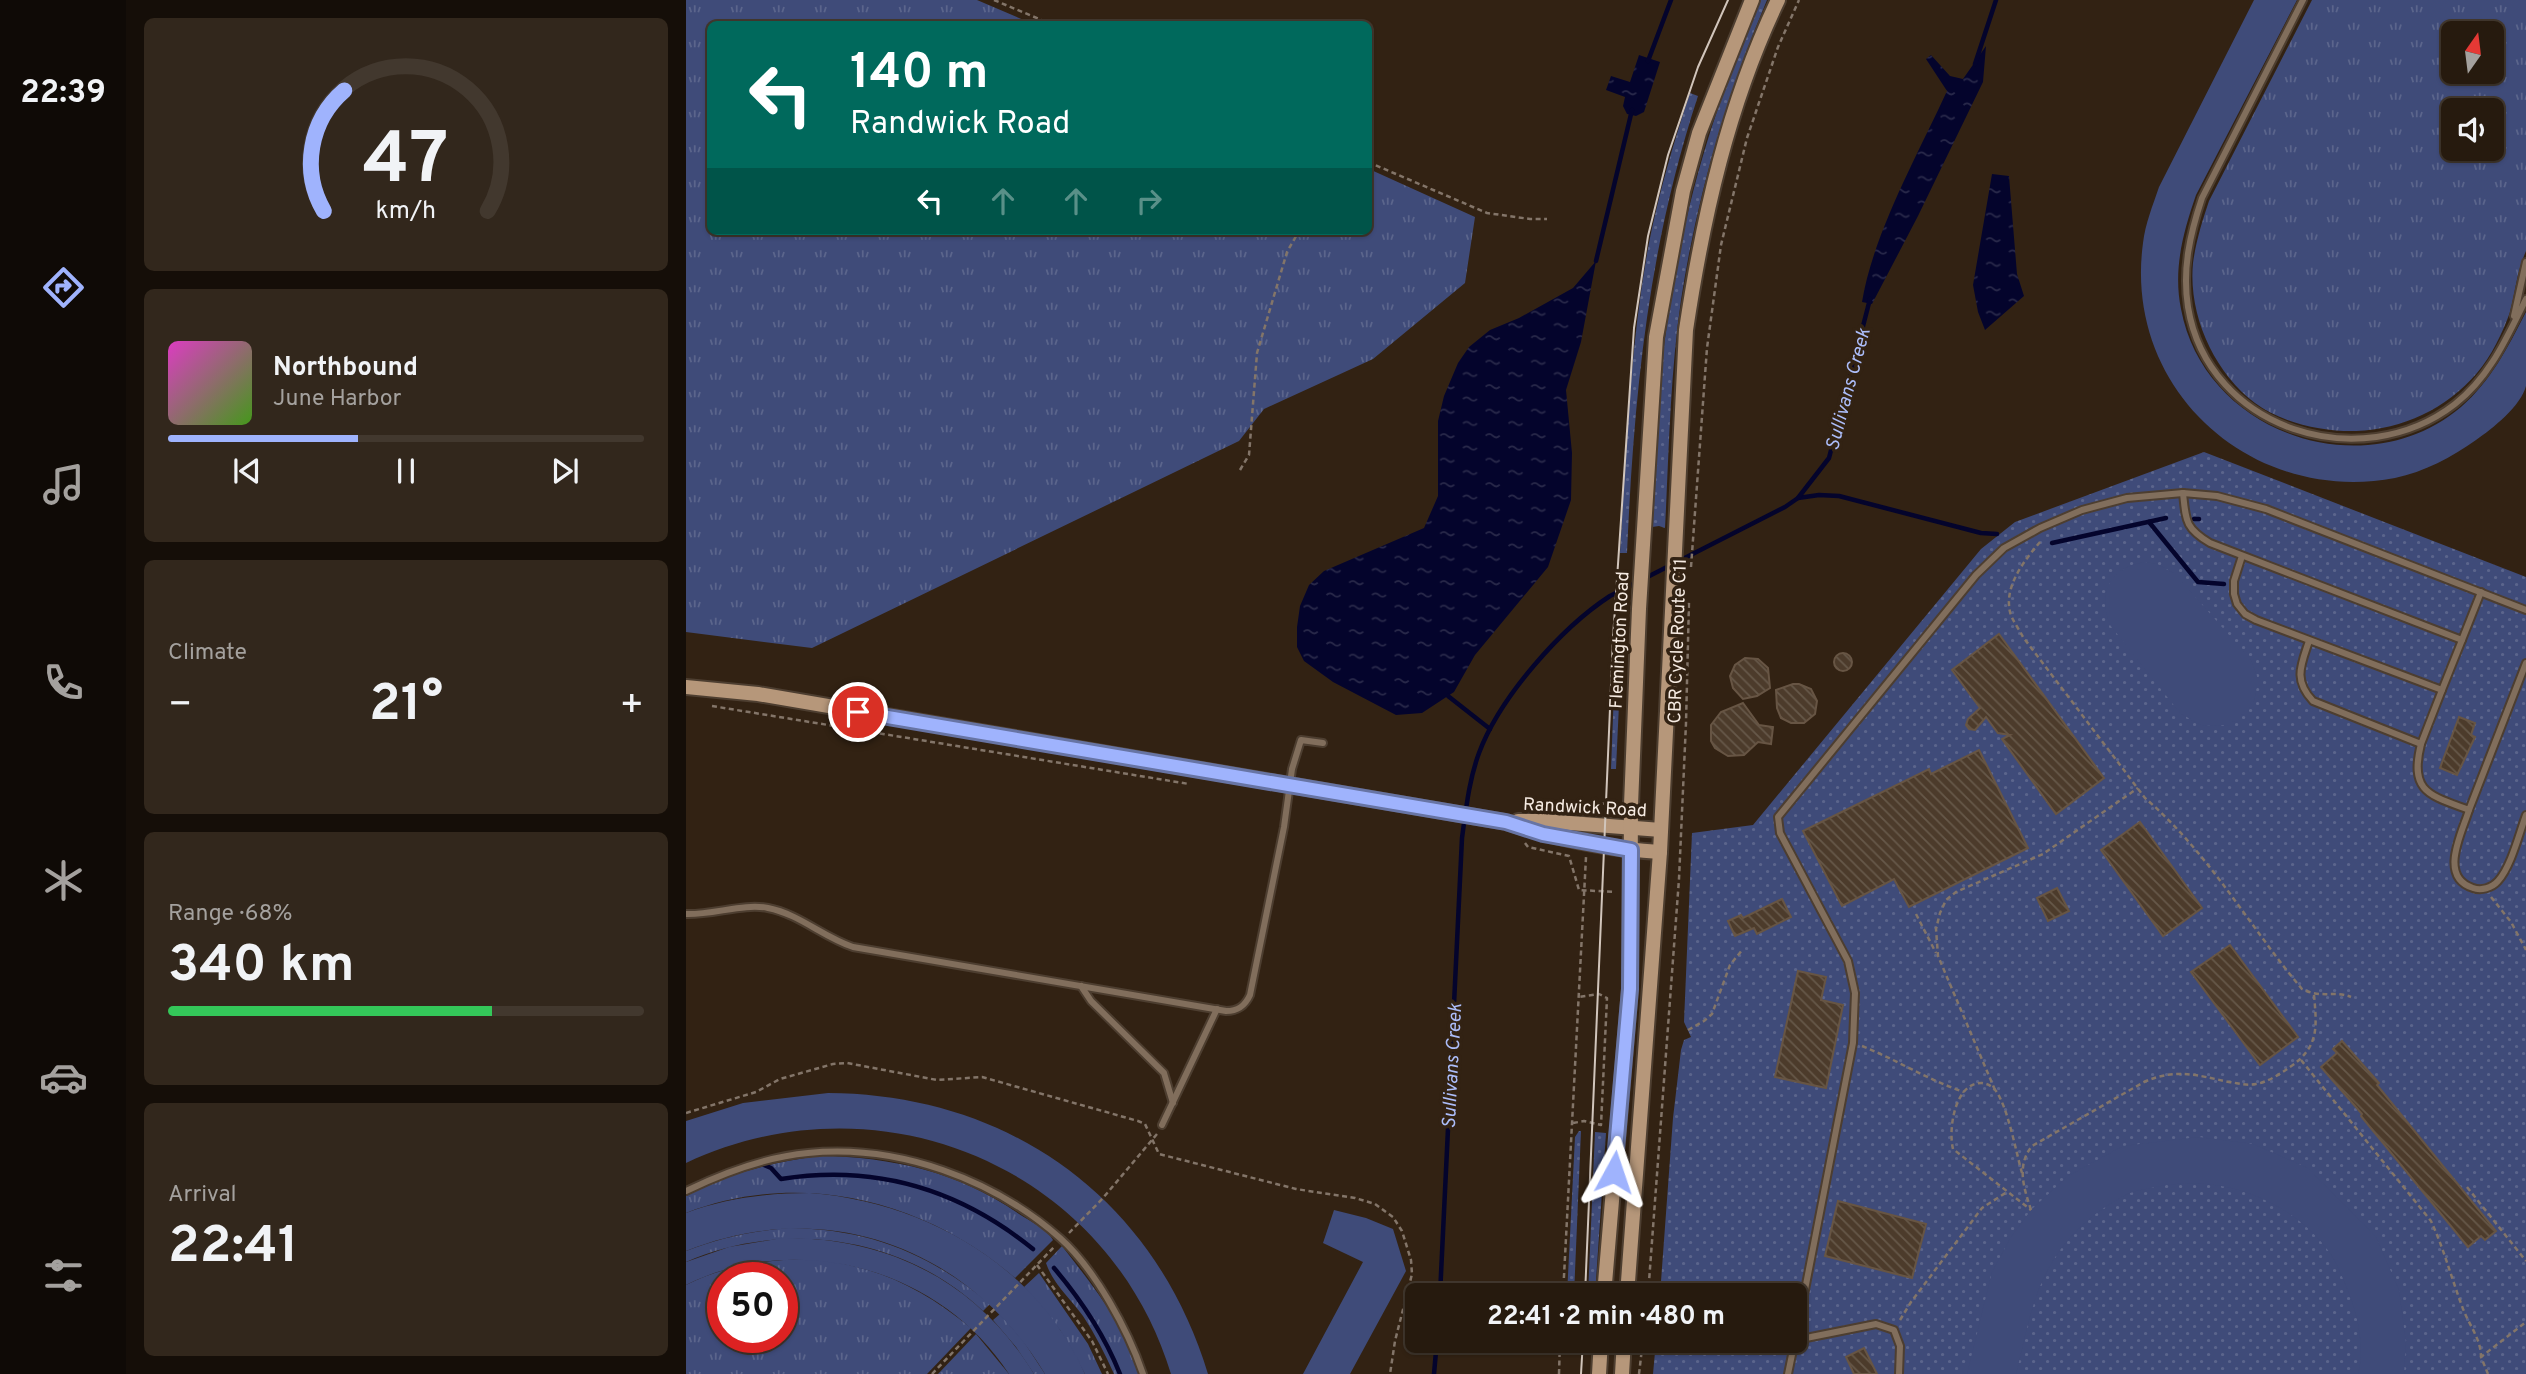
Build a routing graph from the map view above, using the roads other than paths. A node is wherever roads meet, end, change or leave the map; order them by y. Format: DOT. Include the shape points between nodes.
graph roads {
  1 [pos="1752,0"];
  2 [pos="1777,0"];
  3 [pos="2303,0"];
  4 [pos="2526,262"];
  5 [pos="2526,299"];
  6 [pos="2513,325"];
  7 [pos="2183,493"];
  8 [pos="2242,555"];
  9 [pos="2481,592"];
  10 [pos="2526,610"];
  11 [pos="2462,640"];
  12 [pos="2309,641"];
  13 [pos="2525,666"];
  14 [pos="686,687"];
  15 [pos="2442,690"];
  16 [pos="1322,743"];
  17 [pos="2421,744"];
  18 [pos="1290,785"];
  19 [pos="2469,810"];
  20 [pos="2526,815"];
  21 [pos="1506,822"];
  22 [pos="1630,828"];
  23 [pos="1661,830"];
  24 [pos="1631,850"];
  25 [pos="1660,852"];
  26 [pos="686,914"];
  27 [pos="1080,985"];
  28 [pos="1217,1009"];
  29 [pos="1173,1103"];
  30 [pos="1162,1125"];
  31 [pos="686,1191"];
  32 [pos="1607,1250"];
  33 [pos="1629,1255"];
  34 [pos="1605,1283"];
  35 [pos="1628,1283"];
  36 [pos="1806,1283"];
  37 [pos="1807,1337"];
  38 [pos="1600,1353"];
  39 [pos="1623,1353"];
  40 [pos="1792,1353"];
  41 [pos="1143,1374"];
  42 [pos="1599,1374"];
  43 [pos="1622,1374"];
  44 [pos="1788,1374"];
  45 [pos="1899,1374"];
  1 -- 22 [label="main road, Flemington Road" via="1699,133 1683,191 1656,337"];
  2 -- 23 [label="main road" via="1751,63 1710,197 1686,330"];
  3 -- 6 [label="lane" via="2202,198 2191,231 2185,265 2188,309 2202,349 2223,383 2253,410 2293,430 2339,440 2381,437 2421,425 2456,404 2483,376"];
  4 -- 6 [label="lane"];
  5 -- 6 [label="lane"];
  7 -- 8 [label="lane" via="2186,523 2196,535"];
  7 -- 9 [label="lane" via="2266,509"];
  7 -- 36 [label="lane" via="2127,498 2082,510 2004,548 1976,575 1778,817 1780,833 1848,961 1854,993 1853,1042"];
  8 -- 11 [label="lane"];
  8 -- 12 [label="lane" via="2234,581 2237,604 2256,620"];
  9 -- 10 [label="lane"];
  9 -- 11 [label="lane"];
  11 -- 15 [label="lane"];
  12 -- 15 [label="lane"];
  12 -- 17 [label="lane" via="2300,680 2313,701"];
  13 -- 19 [label="lane"];
  14 -- 18 [label="main road, Randwick Road" via="758,694"];
  15 -- 17 [label="lane"];
  16 -- 18 [label="lane" via="1301,740"];
  17 -- 19 [label="lane" via="2416,771 2426,791"];
  18 -- 21 [label="main road, Randwick Road"];
  18 -- 28 [label="lane" via="1251,995 1236,1010"];
  19 -- 20 [label="lane" via="2454,866 2457,876 2474,889 2496,884 2504,873"];
  21 -- 22 [label="main road, Randwick Road"];
  21 -- 24 [label="main road, Randwick Road" via="1543,834"];
  22 -- 23 [label="main road, Randwick Road"];
  22 -- 24 [label="main road, Flemington Road"];
  23 -- 25 [label="main road"];
  24 -- 25 [label="main road, Randwick Road"];
  24 -- 32 [label="main road, Flemington Road" via="1630,989"];
  25 -- 33 [label="main road"];
  26 -- 27 [label="lane" via="766,907 853,947"];
  27 -- 28 [label="lane"];
  27 -- 29 [label="lane" via="1164,1073"];
  28 -- 29 [label="lane"];
  29 -- 30 [label="lane"];
  31 -- 41 [label="lane" via="740,1167 809,1153 870,1154 919,1163 970,1180 1062,1240 1105,1294"];
  32 -- 33 [label="main road"];
  32 -- 34 [label="main road, Flemington Road"];
  33 -- 35 [label="main road"];
  37 -- 45 [label="lane" via="1876,1324 1894,1330 1900,1346"];
  38 -- 42 [label="main road"];
  39 -- 43 [label="main road"];
  40 -- 44 [label="lane"];
}
